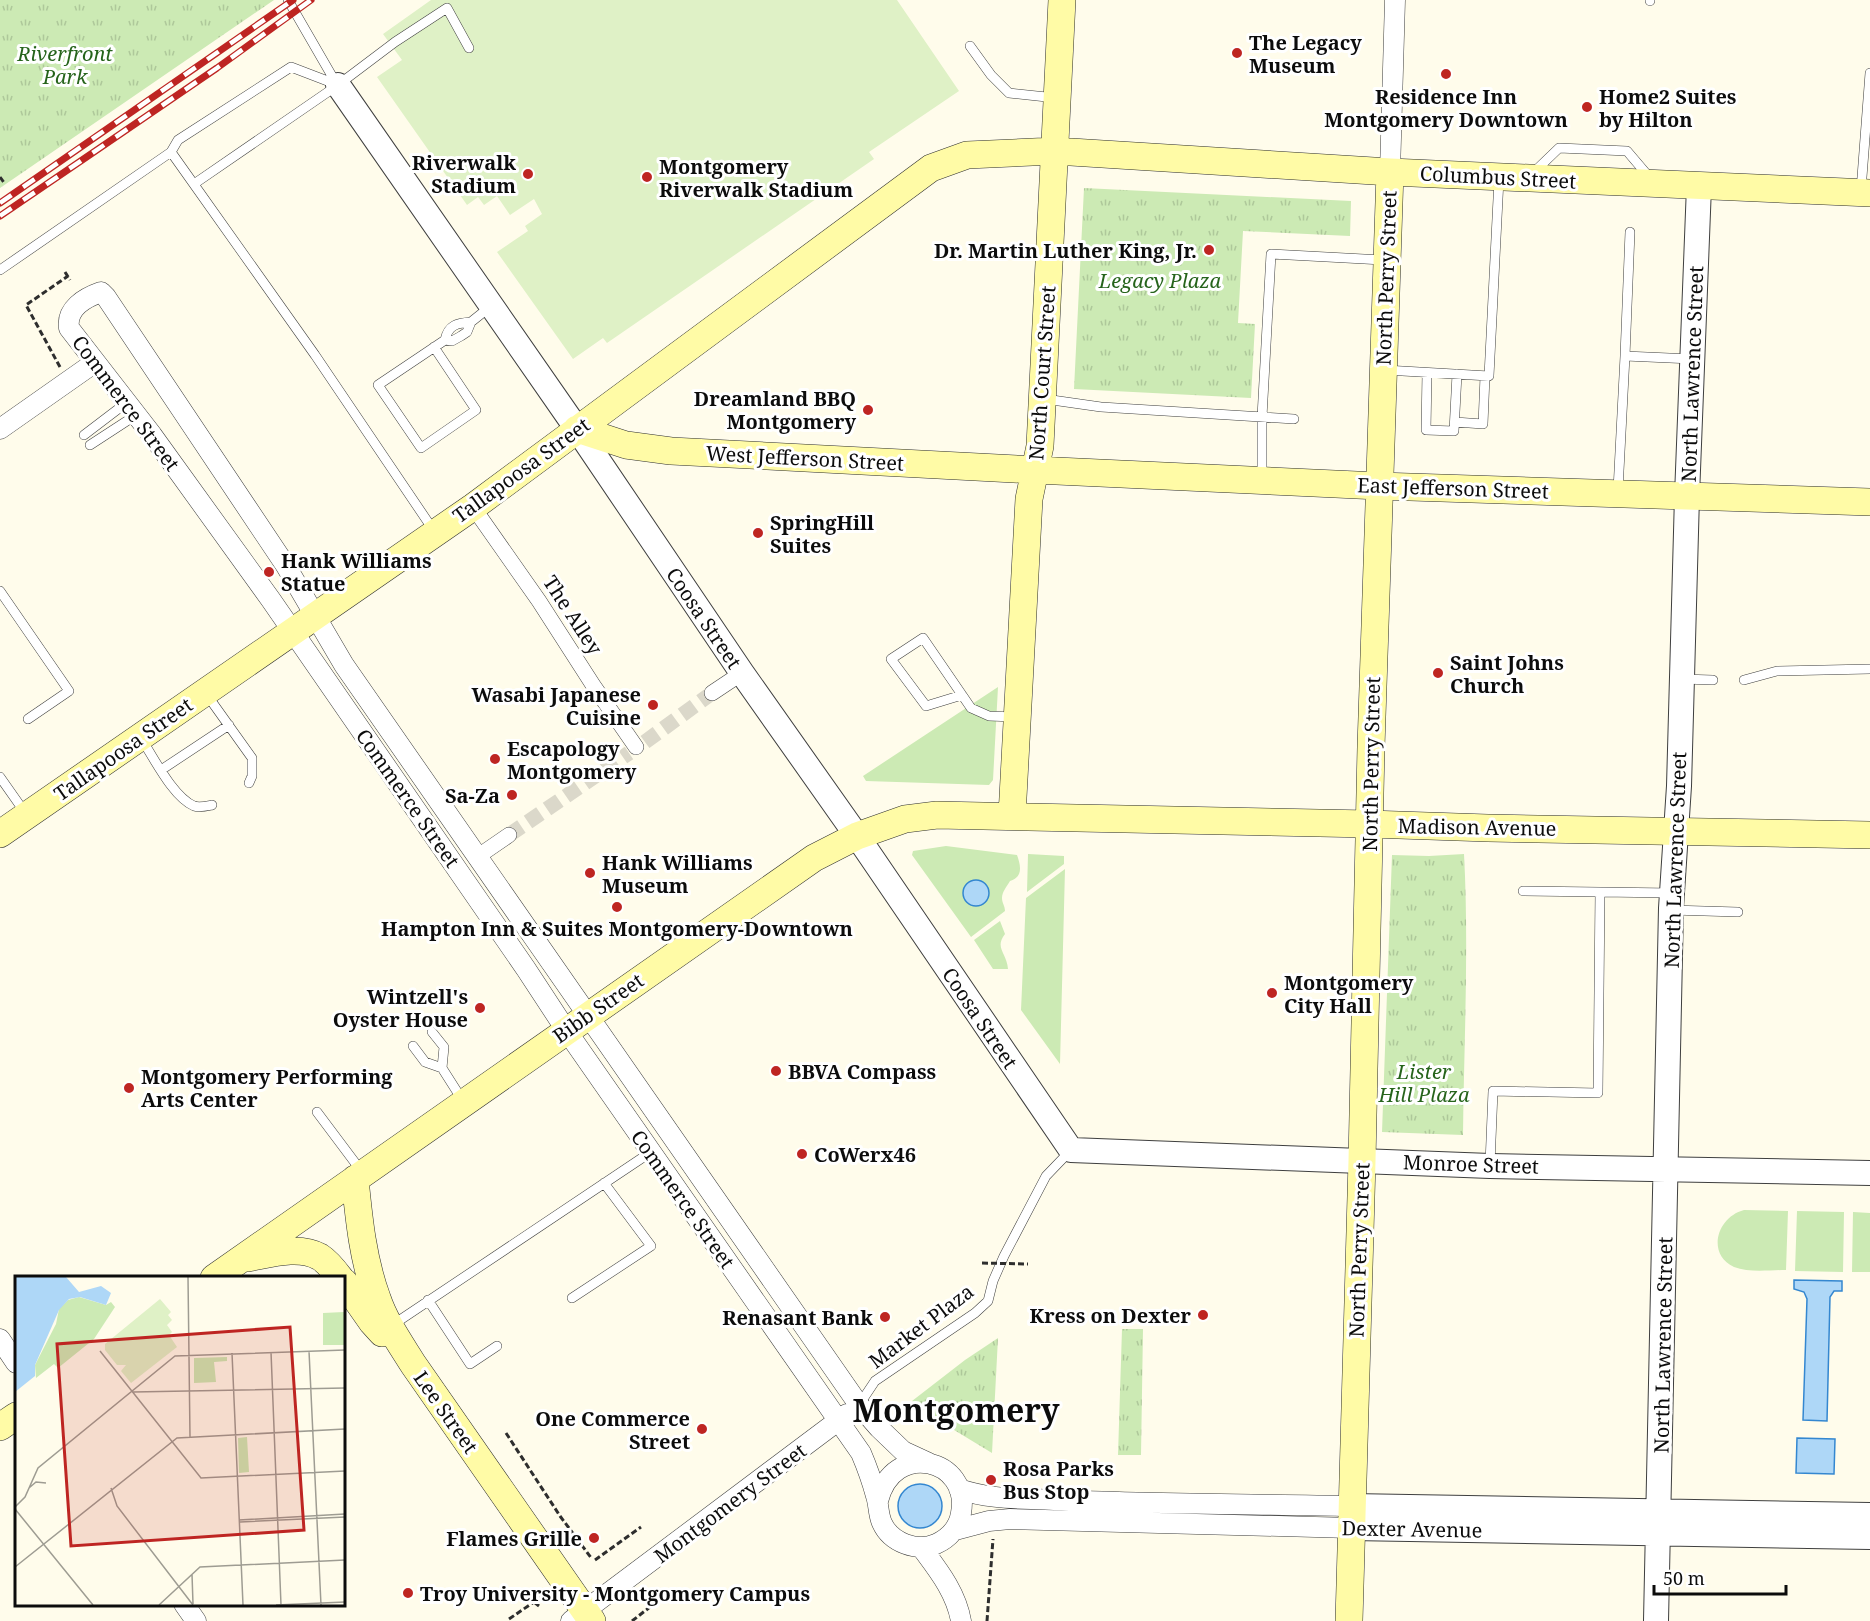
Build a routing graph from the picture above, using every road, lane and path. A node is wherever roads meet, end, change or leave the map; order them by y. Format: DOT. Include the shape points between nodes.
graph roads {
  1 [pos="288,0"];
  2 [pos="1062,0"];
  3 [pos="1395,0"];
  4 [pos="970,46"];
  5 [pos="469,48"];
  6 [pos="1870,73"];
  7 [pos="338,85"];
  8 [pos="1057,98"];
  9 [pos="1054,151"];
  10 [pos="171,152"];
  11 [pos="1390,172"];
  12 [pos="0,177"];
  13 [pos="1500,177"];
  14 [pos="5,184"];
  15 [pos="194,184"];
  16 [pos="1699,186"];
  17 [pos="1865,193"];
  18 [pos="1630,232"];
  19 [pos="1387,260"];
  20 [pos="0,270"];
  21 [pos="68,276"];
  22 [pos="491,306"];
  23 [pos="434,347"];
  24 [pos="1625,356"];
  25 [pos="1692,358"];
  26 [pos="94,363"];
  27 [pos="1383,370"];
  28 [pos="1427,373"];
  29 [pos="1457,374"];
  30 [pos="1487,376"];
  31 [pos="68,381"];
  32 [pos="1042,399"];
  33 [pos="131,409"];
  34 [pos="1262,417"];
  35 [pos="1294,419"];
  36 [pos="1455,422"];
  37 [pos="0,429"];
  38 [pos="577,429"];
  39 [pos="84,435"];
  40 [pos="90,445"];
  41 [pos="1035,470"];
  42 [pos="1262,481"];
  43 [pos="1379,486"];
  44 [pos="1618,494"];
  45 [pos="1687,496"];
  46 [pos="1870,502"];
  47 [pos="473,507"];
  48 [pos="435,533"];
  49 [pos="0,591"];
  50 [pos="304,625"];
  51 [pos="1870,669"];
  52 [pos="742,673"];
  53 [pos="1682,679"];
  54 [pos="1713,680"];
  55 [pos="1744,680"];
  56 [pos="205,693"];
  57 [pos="712,693"];
  58 [pos="962,695"];
  59 [pos="1018,717"];
  60 [pos="28,719"];
  61 [pos="229,725"];
  62 [pos="140,738"];
  63 [pos="637,747"];
  64 [pos="161,770"];
  65 [pos="0,777"];
  66 [pos="249,783"];
  67 [pos="212,805"];
  68 [pos="27,816"];
  69 [pos="1012,816"];
  70 [pos="1369,824"];
  71 [pos="1676,831"];
  72 [pos="0,834"];
  73 [pos="509,835"];
  74 [pos="1870,835"];
  75 [pos="857,836"];
  76 [pos="477,857"];
  77 [pos="1523,891"];
  78 [pos="1600,892"];
  79 [pos="1672,902"];
  80 [pos="1738,912"];
  81 [pos="588,1015"];
  82 [pos="566,1030"];
  83 [pos="432,1032"];
  84 [pos="413,1046"];
  85 [pos="442,1068"];
  86 [pos="464,1102"];
  87 [pos="317,1112"];
  88 [pos="1071,1150"];
  89 [pos="651,1152"];
  90 [pos="1362,1161"];
  91 [pos="1490,1166"];
  92 [pos="1667,1168"];
  93 [pos="1870,1173"];
  94 [pos="359,1176"];
  95 [pos="604,1183"];
  96 [pos="241,1259"];
  97 [pos="982,1263"];
  98 [pos="1028,1264"];
  99 [pos="217,1276"];
  100 [pos="338,1276"];
  101 [pos="345,1283"];
  102 [pos="572,1298"];
  103 [pos="428,1300"];
  104 [pos="385,1329"];
  105 [pos="0,1339"];
  106 [pos="497,1346"];
  107 [pos="15,1362"];
  108 [pos="859,1405"];
  109 [pos="15,1417"];
  110 [pos="838,1421"];
  111 [pos="0,1427"];
  112 [pos="506,1433"];
  113 [pos="929,1463"];
  114 [pos="959,1489"];
  115 [pos="878,1501"];
  116 [pos="1870,1515"];
  117 [pos="1351,1517"];
  118 [pos="1659,1522"];
  119 [pos="641,1527"];
  120 [pos="955,1530"];
  121 [pos="994,1530"];
  122 [pos="1870,1537"];
  123 [pos="921,1547"];
  124 [pos="529,1590"];
  125 [pos="540,1598"];
  126 [pos="534,1600"];
  127 [pos="539,1605"];
  128 [pos="185,1606"];
  129 [pos="650,1606"];
  130 [pos="632,1616"];
  131 [pos="583,1618"];
  132 [pos="509,1619"];
  133 [pos="195,1621"];
  134 [pos="634,1621"];
  135 [pos="961,1621"];
  136 [pos="987,1621"];
  137 [pos="1349,1621"];
  138 [pos="1656,1621"];
  1 -- 7 [label="lane"];
  2 -- 8 [label="main road, North Court Street"];
  3 -- 11 [label="street, North Perry Street"];
  4 -- 8 [label="lane" via="1009,93"];
  5 -- 7 [label="lane" via="447,8"];
  6 -- 17 [label="lane"];
  7 -- 10 [label="lane" via="291,67 178,140"];
  7 -- 15 [label="lane"];
  7 -- 22 [label="street, Coosa Street"];
  8 -- 9 [label="main road, North Court Street"];
  9 -- 11 [label="main road, Columbus Street"];
  9 -- 32 [label="main road, North Court Street"];
  9 -- 38 [label="main road, Tallapoosa Street" via="968,155 931,168"];
  10 -- 15 [label="lane"];
  10 -- 20 [label="lane"];
  11 -- 13 [label="main road, Columbus Street"];
  11 -- 19 [label="main road, North Perry Street"];
  12 -- 14 [label="path"];
  13 -- 16 [label="main road, Columbus Street"];
  13 -- 30 [label="lane"];
  15 -- 48 [label="lane" via="309,345"];
  16 -- 17 [label="main road, Columbus Street"];
  16 -- 25 [label="street, North Lawrence Street"];
  18 -- 24 [label="lane"];
  19 -- 27 [label="main road, North Perry Street"];
  19 -- 34 [label="lane" via="1271,254"];
  21 -- 31 [label="path" via="26,305"];
  22 -- 23 [label="lane" via="471,322 467,332"];
  22 -- 38 [label="street, Coosa Street"];
  23 -- 23 [label="lane" via="378,385 421,448 477,410"];
  24 -- 25 [label="lane"];
  24 -- 44 [label="lane"];
  25 -- 45 [label="street, North Lawrence Street"];
  26 -- 31 [label="street"];
  26 -- 33 [label="street, Commerce Street"];
  26 -- 50 [label="street, Commerce Street" via="69,328 67,319 72,310 101,292 286,566"];
  27 -- 28 [label="lane"];
  27 -- 43 [label="main road, North Perry Street"];
  28 -- 29 [label="lane"];
  28 -- 36 [label="lane" via="1426,430 1454,431"];
  29 -- 30 [label="lane"];
  29 -- 36 [label="lane"];
  30 -- 36 [label="lane" via="1482,424"];
  31 -- 37 [label="street"];
  32 -- 34 [label="lane" via="1101,407"];
  32 -- 41 [label="main road, North Court Street"];
  33 -- 39 [label="lane"];
  33 -- 40 [label="lane"];
  33 -- 50 [label="street, Commerce Street"];
  34 -- 35 [label="lane"];
  34 -- 42 [label="lane"];
  38 -- 41 [label="main road, West Jefferson Street" via="647,448"];
  38 -- 47 [label="main road, Tallapoosa Street"];
  38 -- 52 [label="street, Coosa Street"];
  41 -- 42 [label="main road, East Jefferson Street"];
  41 -- 59 [label="main road, North Court Street" via="1029,500"];
  42 -- 43 [label="main road, East Jefferson Street"];
  43 -- 44 [label="main road, East Jefferson Street"];
  43 -- 70 [label="main road, North Perry Street"];
  44 -- 45 [label="main road, East Jefferson Street"];
  45 -- 46 [label="main road, East Jefferson Street"];
  45 -- 53 [label="street, North Lawrence Street"];
  47 -- 48 [label="main road, Tallapoosa Street"];
  47 -- 63 [label="street, The Alley"];
  48 -- 50 [label="main road, Tallapoosa Street"];
  49 -- 60 [label="lane" via="69,691"];
  50 -- 56 [label="main road, Tallapoosa Street"];
  50 -- 76 [label="street, Commerce Street" via="344,665"];
  50 -- 82 [label="street, Commerce Street"];
  51 -- 55 [label="lane" via="1777,671"];
  52 -- 57 [label="street"];
  52 -- 75 [label="street, Coosa Street"];
  53 -- 54 [label="lane"];
  53 -- 71 [label="street, North Lawrence Street"];
  56 -- 61 [label="lane"];
  56 -- 62 [label="main road, Tallapoosa Street"];
  58 -- 58 [label="lane" via="922,638 891,659 926,706"];
  58 -- 59 [label="lane" via="971,708 989,716"];
  59 -- 69 [label="main road, North Court Street"];
  61 -- 64 [label="lane"];
  61 -- 66 [label="lane" via="252,758"];
  62 -- 64 [label="lane"];
  62 -- 68 [label="main road, Tallapoosa Street"];
  64 -- 67 [label="lane" via="184,800 196,807"];
  65 -- 68 [label="lane"];
  68 -- 72 [label="main road, Tallapoosa Street"];
  69 -- 70 [label="main road, Madison Avenue"];
  69 -- 75 [label="main road, Bibb Street" via="938,815 905,819"];
  70 -- 71 [label="main road, Madison Avenue"];
  70 -- 90 [label="main road, North Perry Street"];
  71 -- 74 [label="main road, Madison Avenue"];
  71 -- 79 [label="street, North Lawrence Street"];
  73 -- 76 [label="street"];
  75 -- 81 [label="main road, Bibb Street" via="814,858"];
  75 -- 88 [label="street, Coosa Street"];
  76 -- 81 [label="street, Commerce Street"];
  77 -- 78 [label="lane"];
  78 -- 79 [label="lane"];
  78 -- 91 [label="lane" via="1598,1093 1493,1091"];
  79 -- 80 [label="lane"];
  79 -- 92 [label="street, North Lawrence Street"];
  81 -- 82 [label="main road, Bibb Street"];
  81 -- 108 [label="street, Commerce Street"];
  82 -- 86 [label="main road, Bibb Street"];
  82 -- 89 [label="street, Commerce Street"];
  83 -- 85 [label="lane" via="444,1047"];
  84 -- 85 [label="lane" via="425,1062"];
  85 -- 86 [label="lane"];
  86 -- 94 [label="main road, Bibb Street"];
  87 -- 94 [label="lane"];
  88 -- 90 [label="street, Monroe Street"];
  88 -- 108 [label="lane, Market Plaza" via="1046,1176 1004,1256 988,1301 876,1382"];
  89 -- 95 [label="lane"];
  89 -- 110 [label="street, Commerce Street"];
  90 -- 91 [label="street, Monroe Street"];
  90 -- 117 [label="main road, North Perry Street"];
  91 -- 92 [label="street, Monroe Street"];
  92 -- 93 [label="street, Monroe Street"];
  92 -- 118 [label="street, North Lawrence Street"];
  94 -- 96 [label="main road, Bibb Street"];
  94 -- 104 [label="main road, Lee Street" via="362,1243"];
  95 -- 102 [label="lane" via="651,1246"];
  95 -- 103 [label="lane"];
  96 -- 99 [label="main road, Bibb Street"];
  96 -- 100 [label="main road" via="294,1251 307,1253 319,1256"];
  97 -- 98 [label="path, bridge"];
  101 -- 104 [label="main road" via="372,1322"];
  103 -- 104 [label="lane"];
  103 -- 106 [label="lane" via="470,1364"];
  104 -- 131 [label="main road, Lee Street"];
  105 -- 107 [label="street"];
  108 -- 110 [label="street, Montgomery Street"];
  108 -- 113 [label="street, Commerce Street" via="903,1451"];
  109 -- 111 [label="main road"];
  110 -- 115 [label="street, Commerce Street" via="861,1453"];
  110 -- 131 [label="street, Montgomery Street"];
  112 -- 119 [label="path" via="593,1562"];
  113 -- 114 [label="street" via="950,1474"];
  113 -- 115 [label="street" via="905,1465 895,1471 886,1479"];
  114 -- 117 [label="street, Dexter Avenue" via="995,1498"];
  114 -- 120 [label="street" via="963,1506"];
  115 -- 123 [label="street" via="882,1524 889,1534 909,1546"];
  116 -- 118 [label="street, Dexter Avenue"];
  117 -- 118 [label="street, Dexter Avenue"];
  117 -- 120 [label="street, Dexter Avenue" via="1010,1520"];
  117 -- 137 [label="main road, North Perry Street"];
  118 -- 122 [label="street, Dexter Avenue"];
  118 -- 138 [label="street, North Lawrence Street"];
  120 -- 123 [label="street" via="934,1545"];
  121 -- 136 [label="path"];
  123 -- 135 [label="street" via="954,1596"];
  124 -- 126 [label="path"];
  125 -- 126 [label="path"];
  126 -- 127 [label="path"];
  126 -- 132 [label="path"];
  128 -- 133 [label="street"];
  129 -- 134 [label="path"];
  130 -- 134 [label="path"];
}
